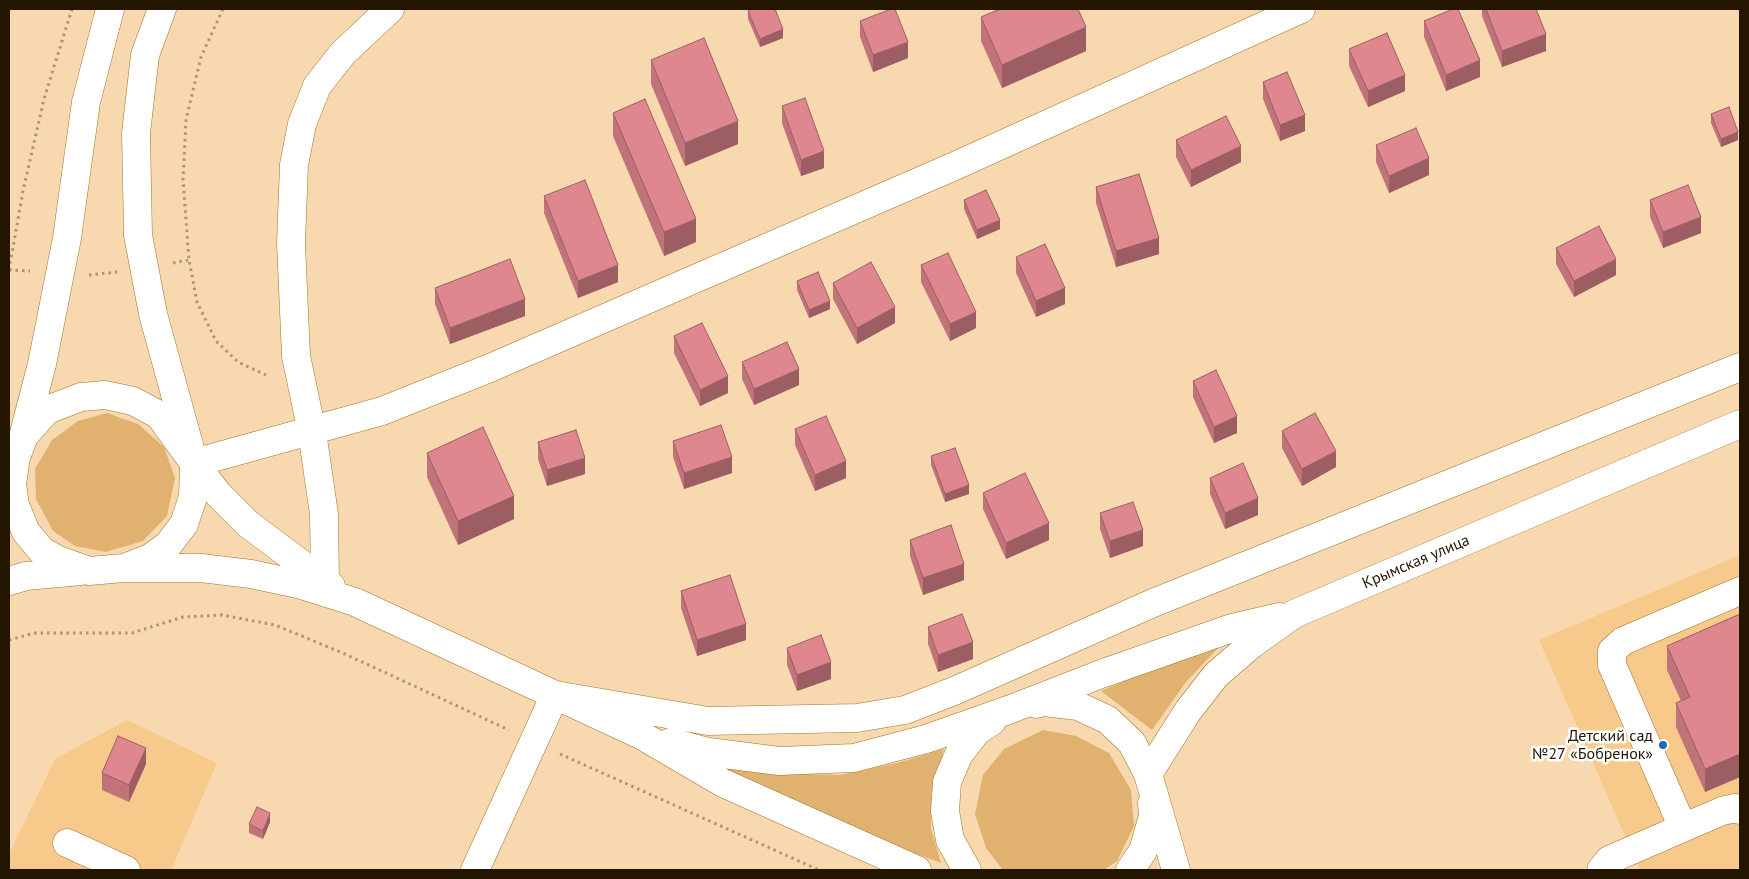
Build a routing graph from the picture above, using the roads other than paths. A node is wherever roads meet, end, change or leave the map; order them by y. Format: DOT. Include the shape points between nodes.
graph roads {
  1 [pos="110,9"];
  2 [pos="162,9"];
  3 [pos="390,9"];
  4 [pos="1301,9"];
  5 [pos="1740,367"];
  6 [pos="1740,424"];
  7 [pos="312,432"];
  8 [pos="24,436"];
  9 [pos="194,464"];
  10 [pos="10,488"];
  11 [pos="124,568"];
  12 [pos="89,571"];
  13 [pos="9,581"];
  14 [pos="325,582"];
  15 [pos="1740,591"];
  16 [pos="355,602"];
  17 [pos="1294,614"];
  18 [pos="555,695"];
  19 [pos="1011,709"];
  20 [pos="641,735"];
  21 [pos="1148,774"];
  22 [pos="1740,810"];
  23 [pos="1683,828"];
  24 [pos="67,843"];
  25 [pos="126,870"];
  26 [pos="475,870"];
  27 [pos="917,870"];
  28 [pos="967,870"];
  29 [pos="1130,870"];
  30 [pos="1176,870"];
  31 [pos="1601,870"];
  1 -- 8 [label="street" via="86,102 60,273"];
  2 -- 9 [label="street" via="145,56 136,133 138,235 153,314"];
  3 -- 7 [label="street" via="343,53 317,86 302,124 294,165 291,243 296,356"];
  4 -- 7 [label="street" via="957,165 500,364 382,411"];
  5 -- 18 [label="street" via="1154,603 905,710 857,718 708,720"];
  6 -- 17 [label="street, Крымская улица"];
  7 -- 9 [label="street" via="279,438"];
  7 -- 14 [label="street" via="324,514"];
  8 -- 9 [label="street" via="47,410 81,398 105,395 133,401 159,415"];
  8 -- 10 [label="street"];
  9 -- 11 [label="street" via="193,497 184,524 168,545 156,554"];
  9 -- 14 [label="street" via="248,524"];
  10 -- 12 [label="street" via="26,532 42,551"];
  11 -- 12 [label="street"];
  11 -- 16 [label="street" via="201,568 251,574 298,584"];
  12 -- 13 [label="street" via="26,576"];
  14 -- 16 [label="street"];
  15 -- 23 [label="street" via="1623,641 1612,651 1612,665"];
  16 -- 18 [label="street"];
  17 -- 19 [label="street" via="1232,628"];
  17 -- 21 [label="street, Крымская улица" via="1216,675 1188,711"];
  18 -- 20 [label="street"];
  18 -- 26 [label="street"];
  19 -- 20 [label="street" via="926,739 854,758 779,761 708,752"];
  19 -- 21 [label="street" via="1044,702 1078,706 1108,720 1132,743"];
  19 -- 28 [label="street" via="977,731 959,754 947,782 945,811 950,840"];
  20 -- 27 [label="street" via="723,783"];
  21 -- 29 [label="street" via="1153,816 1143,852"];
  21 -- 30 [label="street"];
  22 -- 23 [label="street" via="1722,811"];
  23 -- 31 [label="street" via="1609,860"];
  24 -- 25 [label="street"];
}
